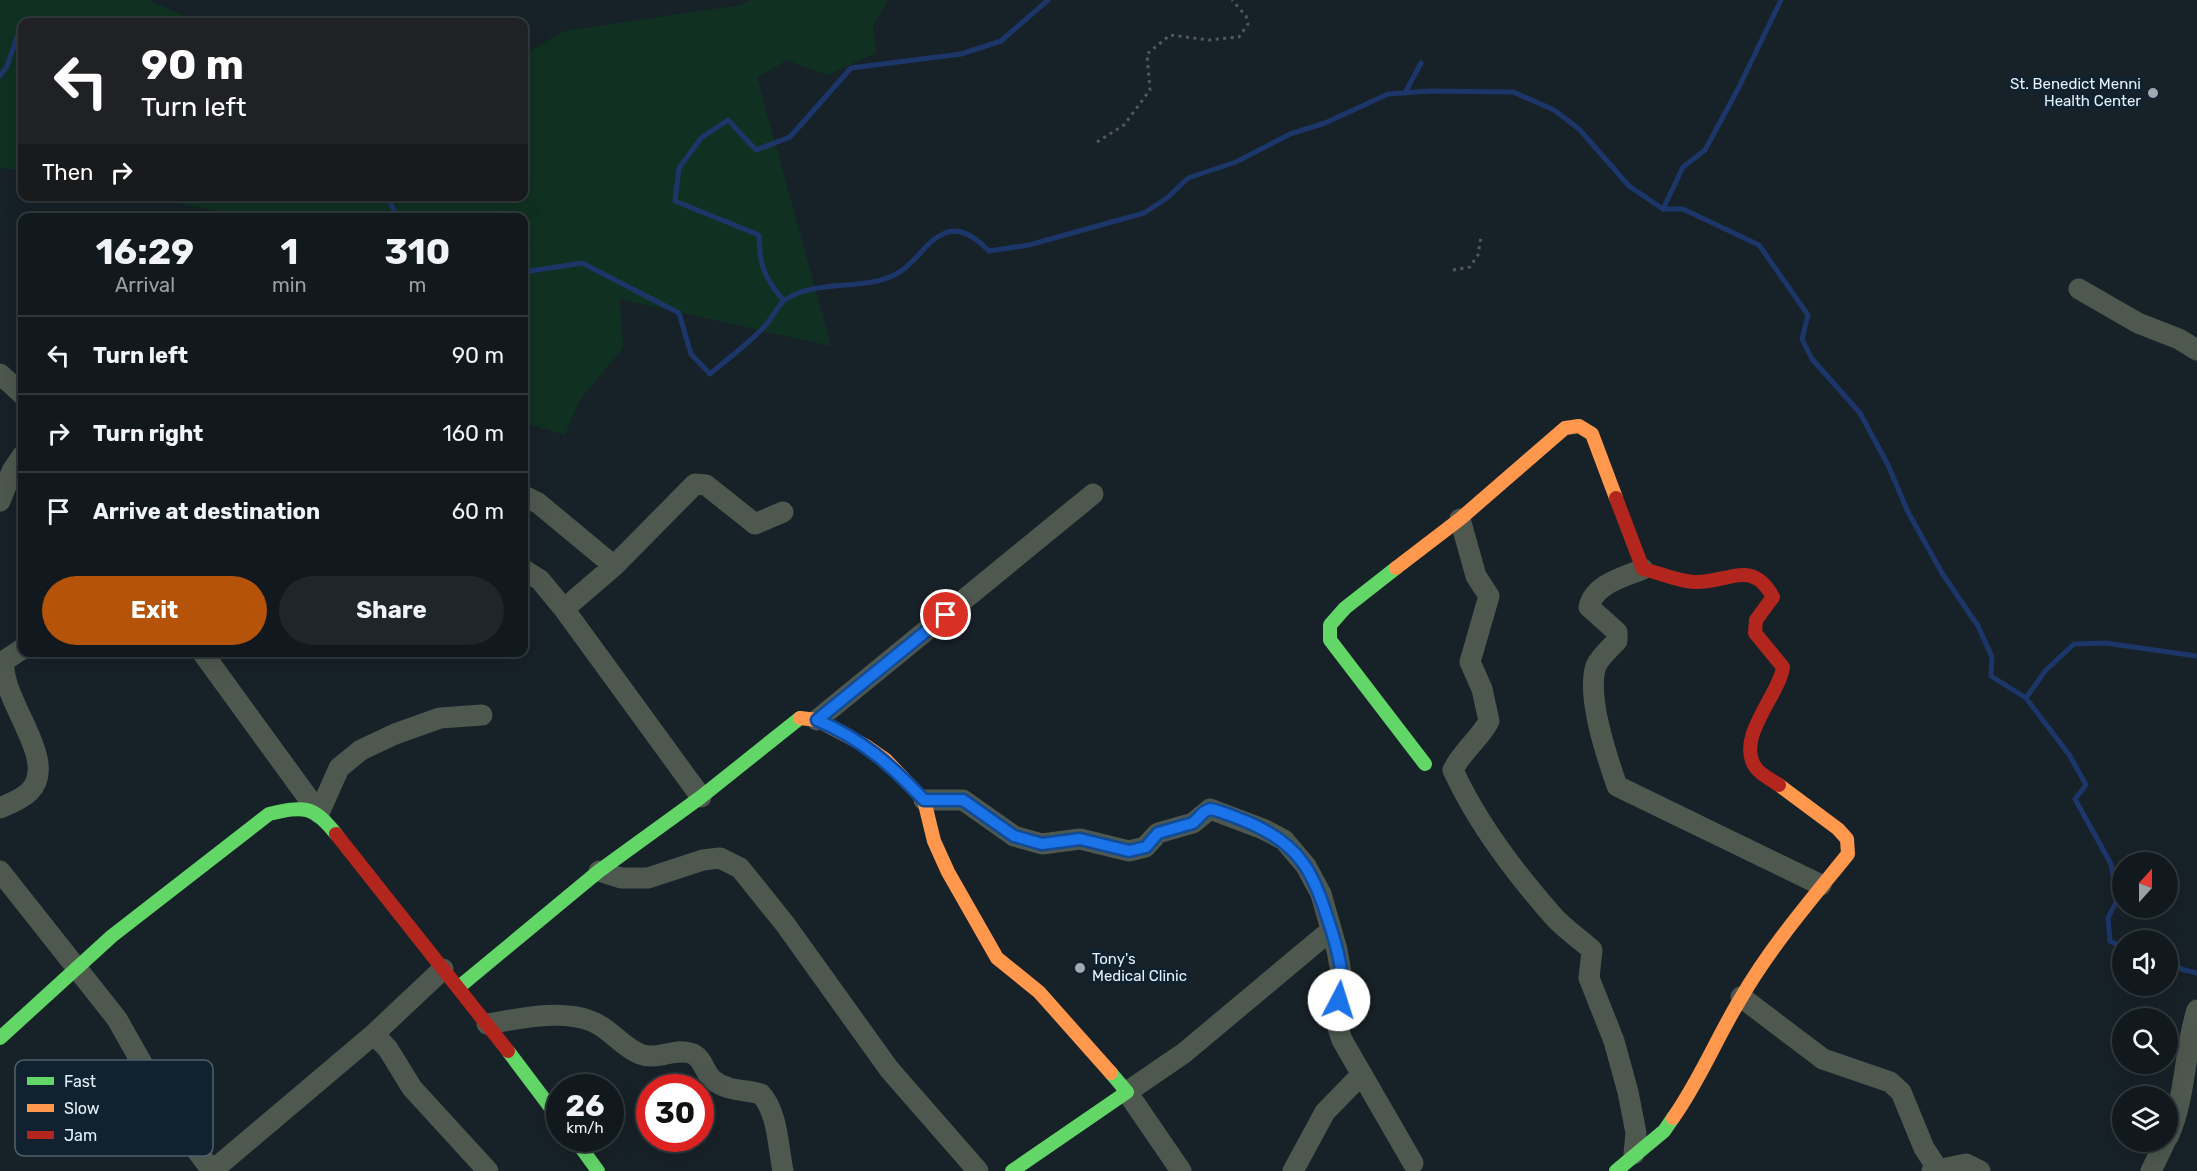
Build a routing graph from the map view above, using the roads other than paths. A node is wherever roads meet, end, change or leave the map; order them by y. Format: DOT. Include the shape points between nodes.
graph roads {
  1 [pos="2079,289"];
  2 [pos="2197,350"];
  3 [pos="0,374"];
  4 [pos="18,390"];
  5 [pos="18,462"];
  6 [pos="1093,494"];
  7 [pos="528,498"];
  8 [pos="0,501"];
  9 [pos="783,512"];
  10 [pos="1460,519"];
  11 [pos="614,566"];
  12 [pos="1643,569"];
  13 [pos="528,572"];
  14 [pos="564,609"];
  15 [pos="18,652"];
  16 [pos="206,657"];
  17 [pos="482,714"];
  18 [pos="817,720"];
  19 [pos="1425,764"];
  20 [pos="701,797"];
  21 [pos="924,800"];
  22 [pos="0,808"];
  23 [pos="319,813"];
  24 [pos="0,871"];
  25 [pos="599,871"];
  26 [pos="1821,885"];
  27 [pos="1331,930"];
  28 [pos="75,969"];
  29 [pos="443,969"];
  30 [pos="459,987"];
  31 [pos="1741,998"];
  32 [pos="2197,1010"];
  33 [pos="487,1024"];
  34 [pos="374,1034"];
  35 [pos="0,1038"];
  36 [pos="140,1060"];
  37 [pos="1362,1074"];
  38 [pos="1127,1092"];
  39 [pos="546,1102"];
  40 [pos="2178,1104"];
  41 [pos="584,1152"];
  42 [pos="2160,1152"];
  43 [pos="1635,1154"];
  44 [pos="201,1156"];
  45 [pos="1413,1163"];
  46 [pos="1935,1170"];
  47 [pos="212,1171"];
  48 [pos="488,1171"];
  49 [pos="598,1171"];
  50 [pos="783,1171"];
  51 [pos="978,1171"];
  52 [pos="1012,1171"];
  53 [pos="1181,1171"];
  54 [pos="1293,1171"];
  55 [pos="1616,1171"];
  56 [pos="1980,1171"];
  57 [pos="2151,1171"];
  1 -- 2 [label="street"];
  3 -- 4 [label="street"];
  5 -- 8 [label="street"];
  6 -- 18 [label="street"];
  7 -- 11 [label="street"];
  9 -- 11 [label="street" via="755,524 706,485 695,484"];
  10 -- 12 [label="street" via="1565,428 1579,426 1592,434"];
  10 -- 19 [label="street" via="1353,601 1330,626 1330,640"];
  10 -- 43 [label="street" via="1476,576 1489,596 1470,662 1482,689 1489,721 1484,732 1460,754 1453,770 1500,848 1556,919 1593,950 1589,978 1614,1041 1628,1092 1636,1132"];
  11 -- 14 [label="street"];
  12 -- 26 [label="street" via="1605,585 1591,597 1589,607 1617,632 1617,641 1597,665 1593,684 1603,748 1617,786"];
  12 -- 26 [label="street" via="1695,582 1738,573 1769,586 1773,597 1753,630 1784,667 1754,733 1750,757 1756,768 1847,839 1848,854"];
  13 -- 14 [label="street" via="540,580"];
  14 -- 20 [label="street"];
  15 -- 22 [label="street" via="4,661 3,672 7,691 40,760 39,777 29,793"];
  16 -- 23 [label="street"];
  17 -- 23 [label="street" via="440,718 361,750 339,768"];
  18 -- 20 [label="street" via="800,718"];
  18 -- 21 [label="street" via="886,760"];
  20 -- 25 [label="street"];
  21 -- 27 [label="street" via="963,800 1014,836 1042,844 1080,839 1129,851 1146,847 1158,833 1171,827 1185,827 1204,812 1216,810 1284,840 1306,866 1321,894"];
  21 -- 38 [label="street" via="934,841 948,872 997,958 1039,992"];
  23 -- 28 [label="street" via="294,808 269,814"];
  23 -- 29 [label="street"];
  24 -- 28 [label="street"];
  25 -- 30 [label="street"];
  25 -- 51 [label="street" via="621,878 648,878 720,858 740,868 890,1069"];
  26 -- 31 [label="street"];
  27 -- 37 [label="street" via="1343,984 1334,1016 1342,1040"];
  27 -- 38 [label="street" via="1184,1053"];
  28 -- 35 [label="street"];
  28 -- 36 [label="street" via="117,1019"];
  29 -- 30 [label="street"];
  29 -- 34 [label="street"];
  30 -- 33 [label="street"];
  31 -- 43 [label="street" via="1691,1093 1664,1131"];
  31 -- 46 [label="street" via="1823,1059 1890,1082 1900,1092"];
  32 -- 40 [label="street"];
  33 -- 39 [label="street"];
  33 -- 50 [label="street" via="537,1016 578,1018 610,1032 641,1055 692,1053 713,1080 765,1099 772,1114"];
  34 -- 47 [label="street"];
  34 -- 48 [label="street" via="412,1088"];
  37 -- 45 [label="street"];
  37 -- 54 [label="street" via="1325,1112"];
  38 -- 52 [label="street"];
  38 -- 53 [label="street"];
  41 -- 49 [label="street"];
  42 -- 57 [label="street"];
  43 -- 55 [label="street"];
  44 -- 47 [label="street"];
  46 -- 56 [label="street" via="1966,1164"];
}
